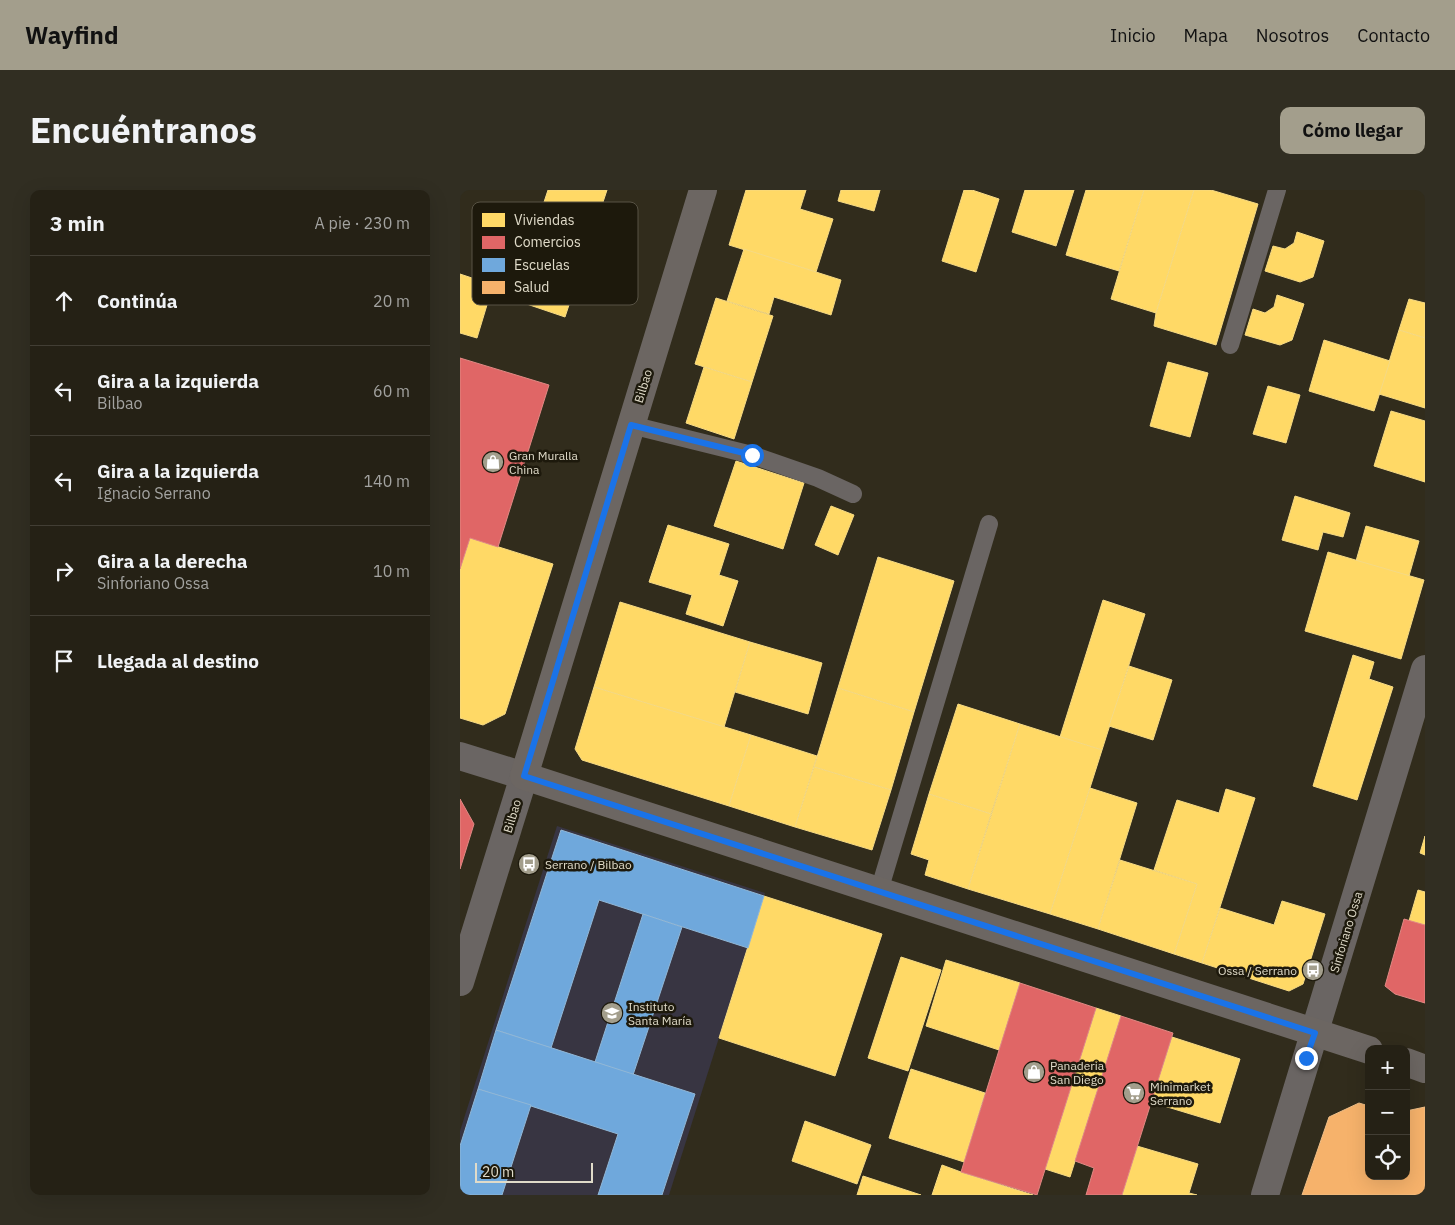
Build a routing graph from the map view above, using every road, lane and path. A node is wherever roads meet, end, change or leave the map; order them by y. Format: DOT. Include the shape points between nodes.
graph roads {
  1 [pos="703,190"];
  2 [pos="1278,190"];
  3 [pos="1230,346"];
  4 [pos="631,425"];
  5 [pos="853,494"];
  6 [pos="989,524"];
  7 [pos="1425,669"];
  8 [pos="460,756"];
  9 [pos="524,776"];
  10 [pos="879,891"];
  11 [pos="460,982"];
  12 [pos="1315,1033"];
  13 [pos="1365,1049"];
  14 [pos="1410,1063"];
  15 [pos="1425,1068"];
  16 [pos="1264,1195"];
  1 -- 4 [label="main road, Bilbao"];
  2 -- 3 [label="lane"];
  4 -- 5 [label="lane" via="752,455"];
  4 -- 9 [label="main road, Bilbao"];
  6 -- 10 [label="lane"];
  7 -- 12 [label="street, Sinforiano Ossa"];
  8 -- 9 [label="street"];
  9 -- 10 [label="main road"];
  9 -- 11 [label="street, Bilbao"];
  10 -- 12 [label="main road"];
  12 -- 13 [label="main road"];
  12 -- 16 [label="street, Sinforiano Ossa"];
  14 -- 15 [label="main road"];
}
